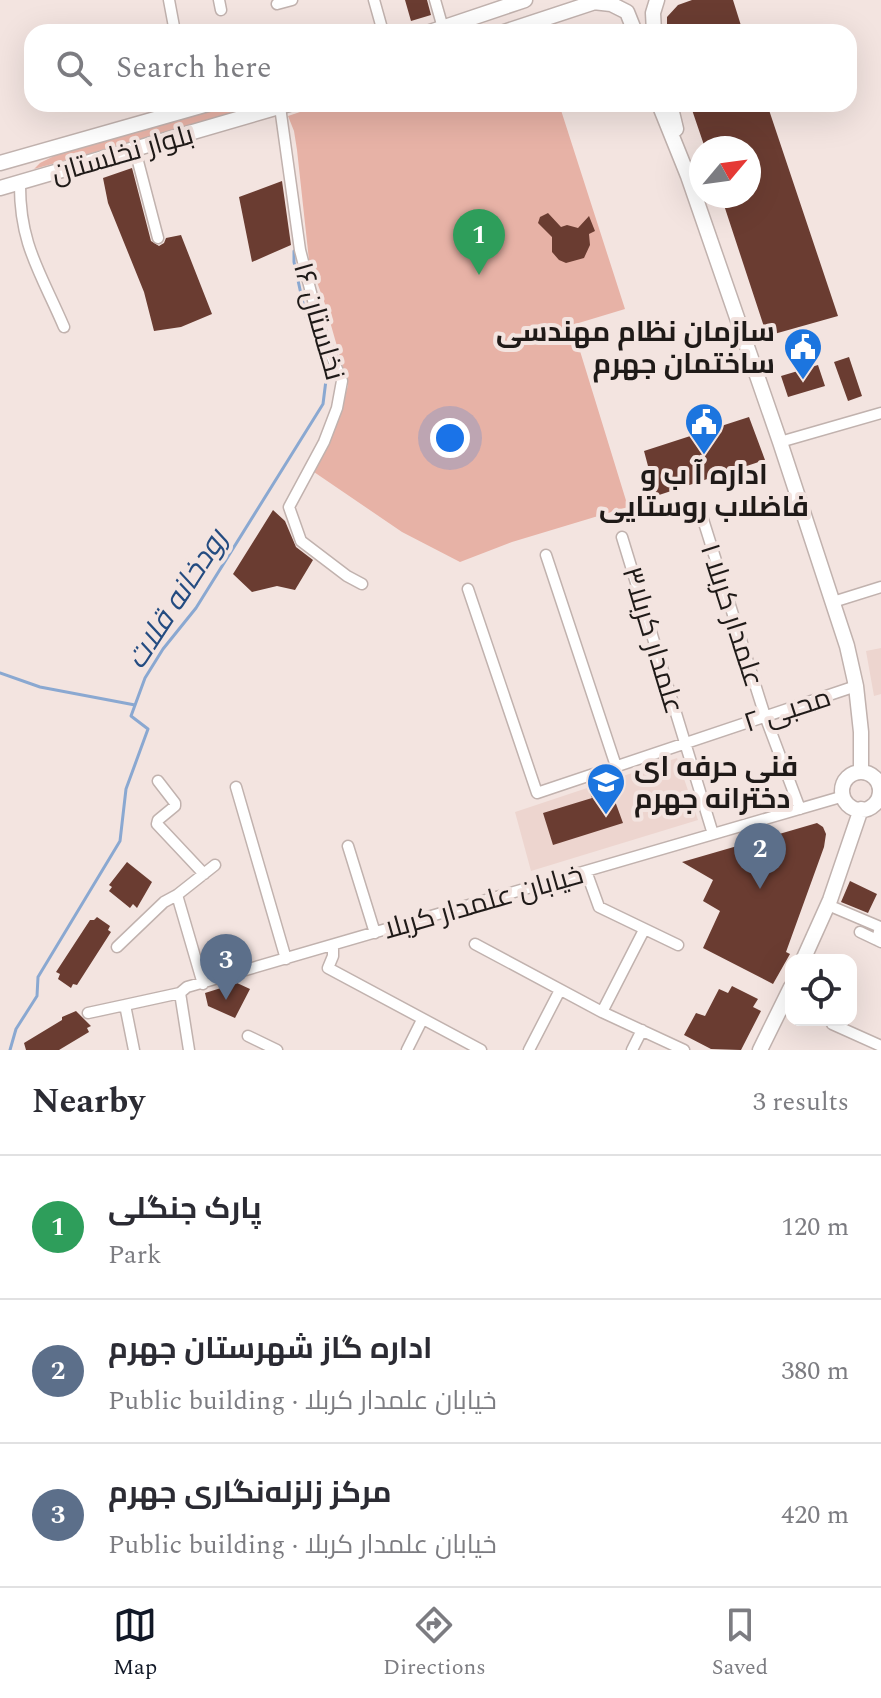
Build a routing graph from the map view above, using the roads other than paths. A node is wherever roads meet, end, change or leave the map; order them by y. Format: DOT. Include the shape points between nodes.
graph roads {
  1 [pos="169,0"];
  2 [pos="292,0"];
  3 [pos="374,0"];
  4 [pos="435,0"];
  5 [pos="525,0"];
  6 [pos="657,0"];
  7 [pos="596,1"];
  8 [pos="510,3"];
  9 [pos="277,4"];
  10 [pos="174,24"];
  11 [pos="381,24"];
  12 [pos="436,24"];
  13 [pos="452,24"];
  14 [pos="528,24"];
  15 [pos="632,24"];
  16 [pos="654,24"];
  17 [pos="170,112"];
  18 [pos="264,112"];
  19 [pos="285,112"];
  20 [pos="662,112"];
  21 [pos="672,112"];
  22 [pos="135,150"];
  23 [pos="22,157"];
  24 [pos="0,163"];
  25 [pos="688,176"];
  26 [pos="25,181"];
  27 [pos="0,188"];
  28 [pos="158,238"];
  29 [pos="64,327"];
  30 [pos="881,413"];
  31 [pos="780,442"];
  32 [pos="700,510"];
  33 [pos="622,537"];
  34 [pos="546,555"];
  35 [pos="362,584"];
  36 [pos="881,587"];
  37 [pos="468,589"];
  38 [pos="833,602"];
  39 [pos="856,686"];
  40 [pos="765,716"];
  41 [pos="686,743"];
  42 [pos="616,766"];
  43 [pos="861,772"];
  44 [pos="158,781"];
  45 [pos="880,786"];
  46 [pos="236,787"];
  47 [pos="844,796"];
  48 [pos="800,809"];
  49 [pos="861,809"];
  50 [pos="713,834"];
  51 [pos="348,846"];
  52 [pos="215,865"];
  53 [pos="586,871"];
  54 [pos="204,874"];
  55 [pos="177,895"];
  56 [pos="828,905"];
  57 [pos="644,930"];
  58 [pos="860,932"];
  59 [pos="375,933"];
  60 [pos="879,941"];
  61 [pos="475,944"];
  62 [pos="333,945"];
  63 [pos="678,945"];
  64 [pos="117,947"];
  65 [pos="806,954"];
  66 [pos="286,959"];
  67 [pos="203,984"];
  68 [pos="560,990"];
  69 [pos="180,993"];
  70 [pos="785,999"];
  71 [pos="125,1005"];
  72 [pos="602,1012"];
  73 [pos="88,1013"];
  74 [pos="422,1020"];
  75 [pos="837,1026"];
  76 [pos="642,1030"];
  77 [pos="248,1036"];
  78 [pos="880,1042"];
  79 [pos="134,1050"];
  80 [pos="189,1050"];
  81 [pos="277,1050"];
  82 [pos="407,1050"];
  83 [pos="481,1050"];
  84 [pos="529,1050"];
  85 [pos="632,1050"];
  86 [pos="684,1050"];
  87 [pos="760,1050"];
  1 -- 10 [label="street"];
  2 -- 9 [label="street"];
  3 -- 11 [label="street"];
  4 -- 12 [label="street"];
  5 -- 8 [label="main road"];
  6 -- 16 [label="main road"];
  7 -- 14 [label="main road"];
  7 -- 15 [label="main road" via="627,12"];
  8 -- 13 [label="main road"];
  17 -- 23 [label="main road, بلوار نخلستان"];
  18 -- 22 [label="main road, بلوار نخلستان"];
  19 -- 35 [label="street, نخلستان ۱۶" via="300,250 321,331 342,381 324,442 289,507 301,541"];
  20 -- 25 [label="main road"];
  21 -- 25 [label="main road"];
  22 -- 26 [label="main road, بلوار نخلستان"];
  22 -- 28 [label="street"];
  23 -- 24 [label="main road, بلوار نخلستان"];
  23 -- 26 [label="main road"];
  25 -- 31 [label="main road"];
  26 -- 27 [label="main road, بلوار نخلستان"];
  26 -- 29 [label="street" via="19,212 27,246"];
  30 -- 31 [label="street"];
  31 -- 38 [label="main road"];
  32 -- 40 [label="street, علمدار کربلا ۱"];
  33 -- 41 [label="street, علمدار کربلا۳"];
  34 -- 42 [label="street"];
  36 -- 38 [label="street"];
  37 -- 42 [label="street, محبی ۲" via="537,793"];
  38 -- 39 [label="main road"];
  39 -- 40 [label="street, محبی ۲"];
  39 -- 43 [label="main road"];
  40 -- 41 [label="street, محبی ۲"];
  40 -- 48 [label="street, علمدار کربلا ۱"];
  41 -- 42 [label="street, محبی ۲"];
  41 -- 50 [label="street, علمدار کربلا۳"];
  43 -- 45 [label="main road"];
  43 -- 47 [label="main road" via="846,780"];
  44 -- 54 [label="street" via="175,806 157,824"];
  45 -- 49 [label="main road" via="876,803"];
  46 -- 66 [label="street"];
  47 -- 48 [label="street, خیابان علمدار کربلا"];
  47 -- 49 [label="main road" via="850,806"];
  48 -- 50 [label="street, خیابان علمدار کربلا"];
  49 -- 56 [label="main road"];
  50 -- 53 [label="street, خیابان علمدار کربلا"];
  51 -- 59 [label="street"];
  52 -- 54 [label="street"];
  53 -- 57 [label="street" via="599,907"];
  53 -- 59 [label="street, خیابان علمدار کربلا"];
  54 -- 55 [label="street"];
  55 -- 64 [label="street"];
  55 -- 67 [label="street"];
  56 -- 60 [label="street" via="880,927"];
  56 -- 65 [label="main road"];
  57 -- 63 [label="street"];
  57 -- 72 [label="street"];
  58 -- 60 [label="street"];
  59 -- 62 [label="street, خیابان علمدار کربلا"];
  61 -- 68 [label="street"];
  62 -- 66 [label="street, خیابان علمدار کربلا"];
  62 -- 74 [label="street" via="328,968"];
  66 -- 67 [label="street, خیابان علمدار کربلا"];
  67 -- 69 [label="street, خیابان علمدار کربلا"];
  68 -- 72 [label="street"];
  68 -- 84 [label="street"];
  69 -- 71 [label="street, خیابان علمدار کربلا"];
  69 -- 80 [label="street"];
  70 -- 87 [label="main road"];
  71 -- 73 [label="street, خیابان علمدار کربلا"];
  71 -- 79 [label="street"];
  72 -- 76 [label="street"];
  74 -- 82 [label="street"];
  74 -- 83 [label="street"];
  75 -- 78 [label="street"];
  76 -- 85 [label="street"];
  76 -- 86 [label="street"];
  77 -- 81 [label="street"];
}
